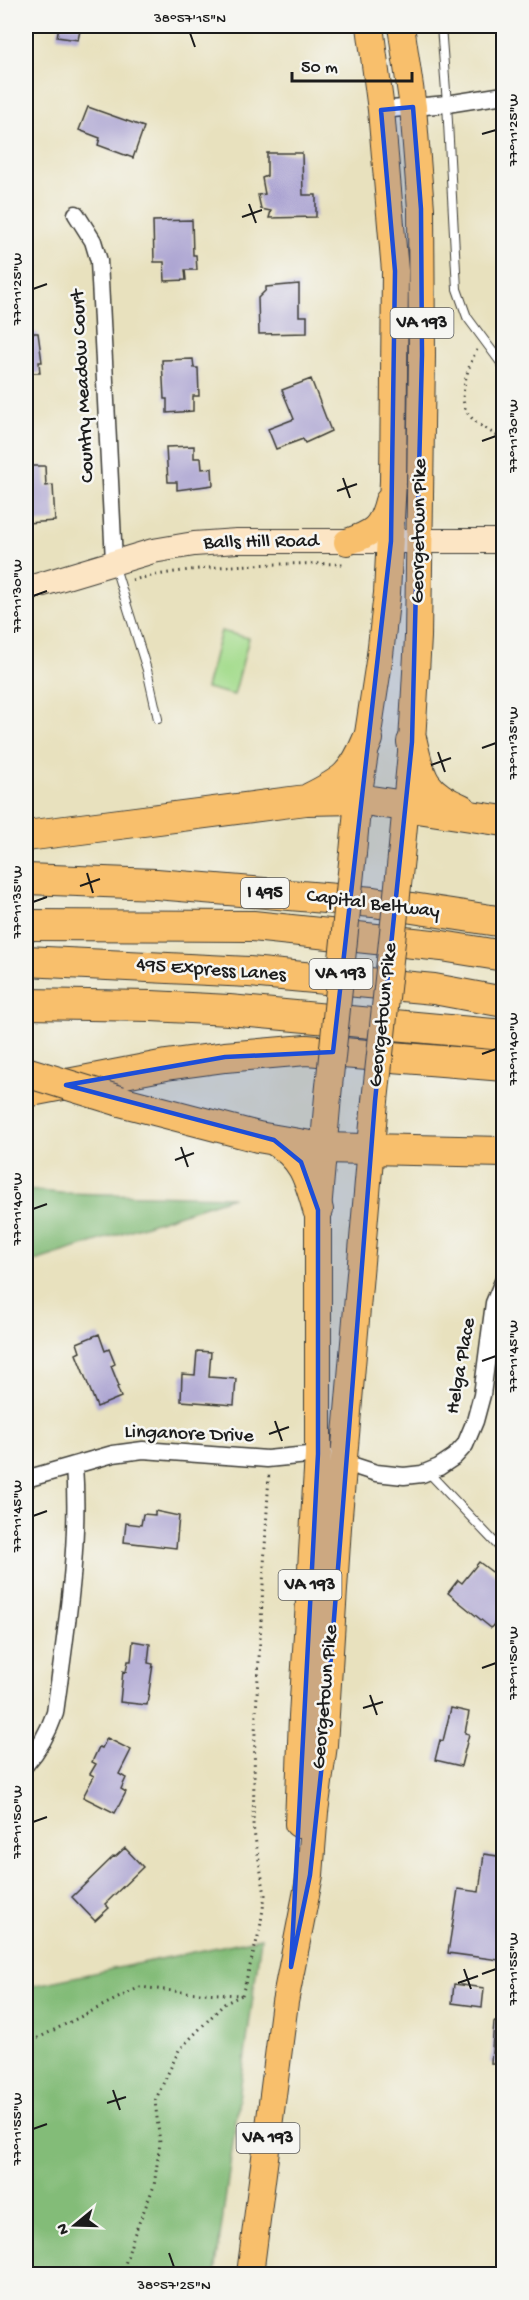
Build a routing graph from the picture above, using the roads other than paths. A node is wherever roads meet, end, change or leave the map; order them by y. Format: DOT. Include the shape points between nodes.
graph roads {
  1 [pos="370,26"];
  2 [pos="401,26"];
  3 [pos="441,26"];
  4 [pos="504,95"];
  5 [pos="447,104"];
  6 [pos="413,106"];
  7 [pos="381,110"];
  8 [pos="76,214"];
  9 [pos="504,367"];
  10 [pos="393,481"];
  11 [pos="420,540"];
  12 [pos="391,541"];
  13 [pos="504,541"];
  14 [pos="346,553"];
  15 [pos="117,572"];
  16 [pos="26,589"];
  17 [pos="158,719"];
  18 [pos="368,739"];
  19 [pos="412,742"];
  20 [pos="306,800"];
  21 [pos="358,800"];
  22 [pos="406,806"];
  23 [pos="474,815"];
  24 [pos="504,821"];
  25 [pos="26,836"];
  26 [pos="26,879"];
  27 [pos="504,922"];
  28 [pos="26,925"];
  29 [pos="504,956"];
  30 [pos="26,961"];
  31 [pos="504,1002"];
  32 [pos="26,1004"];
  33 [pos="504,1035"];
  34 [pos="504,1066"];
  35 [pos="26,1072"];
  36 [pos="26,1092"];
  37 [pos="274,1140"];
  38 [pos="322,1148"];
  39 [pos="371,1149"];
  40 [pos="504,1152"];
  41 [pos="318,1210"];
  42 [pos="504,1279"];
  43 [pos="318,1454"];
  44 [pos="343,1462"];
  45 [pos="74,1465"];
  46 [pos="428,1472"];
  47 [pos="26,1479"];
  48 [pos="504,1552"];
  49 [pos="26,1764"];
  50 [pos="291,1966"];
  51 [pos="250,2274"];
  1 -- 7 [label="main road, Georgetown Pike / VA 193"];
  2 -- 6 [label="main road, Georgetown Pike / VA 193"];
  3 -- 5 [label="lane"];
  4 -- 5 [label="street"];
  5 -- 6 [label="street"];
  5 -- 9 [label="lane" via="457,289 467,317"];
  6 -- 7 [label="street"];
  6 -- 11 [label="main road, Georgetown Pike / VA 193" via="421,209"];
  7 -- 10 [label="main road, Georgetown Pike / VA 193" via="395,271"];
  8 -- 15 [label="street, Country Meadow Court" via="93,241 99,261"];
  10 -- 12 [label="main road, Georgetown Pike / VA 193"];
  10 -- 14 [label="main road" via="380,524"];
  11 -- 12 [label="street, Balls Hill Road"];
  11 -- 13 [label="street, Balls Hill Road"];
  11 -- 19 [label="main road, Georgetown Pike / VA 193"];
  12 -- 14 [label="street, Balls Hill Road"];
  12 -- 18 [label="main road, Georgetown Pike / VA 193"];
  14 -- 15 [label="street, Balls Hill Road" via="237,541 194,544 153,551"];
  15 -- 16 [label="street, Balls Hill Road" via="82,574"];
  15 -- 17 [label="lane"];
  18 -- 20 [label="highway" via="358,764 348,775"];
  18 -- 21 [label="main road, Georgetown Pike / VA 193"];
  19 -- 22 [label="main road, Georgetown Pike"];
  19 -- 23 [label="highway" via="426,787 441,801"];
  20 -- 21 [label="highway"];
  20 -- 25 [label="highway"];
  21 -- 22 [label="highway"];
  21 -- 38 [label="main road, Georgetown Pike / VA 193, bridge"];
  22 -- 23 [label="highway"];
  22 -- 39 [label="main road, Georgetown Pike, bridge"];
  23 -- 24 [label="highway"];
  26 -- 27 [label="highway, Capital Beltway / I 495" via="156,884 373,902"];
  28 -- 29 [label="highway, 495 Express Lanes" via="254,926"];
  30 -- 31 [label="highway, 495 Express Lanes" via="249,972 434,989"];
  32 -- 33 [label="highway" via="229,1010"];
  34 -- 36 [label="highway" via="306,1050 166,1065"];
  35 -- 37 [label="highway, bridge" via="120,1101"];
  37 -- 38 [label="highway"];
  37 -- 41 [label="highway" via="290,1149 301,1162"];
  38 -- 39 [label="highway"];
  38 -- 41 [label="main road, Georgetown Pike / VA 193"];
  39 -- 40 [label="highway"];
  39 -- 44 [label="main road, Georgetown Pike"];
  41 -- 43 [label="main road, Georgetown Pike / VA 193"];
  42 -- 46 [label="street, Helga Place" via="494,1303 475,1421 465,1445"];
  43 -- 44 [label="street, Helga Place"];
  43 -- 45 [label="street, Linganore Drive" via="270,1459 143,1450"];
  43 -- 50 [label="main road, Georgetown Pike / VA 193"];
  44 -- 46 [label="street, Helga Place" via="391,1475"];
  44 -- 50 [label="main road, Georgetown Pike / VA 193" via="324,1745 310,1875"];
  45 -- 47 [label="street, Linganore Drive"];
  45 -- 49 [label="street" via="76,1541 55,1713 42,1742"];
  46 -- 48 [label="lane"];
  50 -- 51 [label="main road, Georgetown Pike / VA 193"];
}
